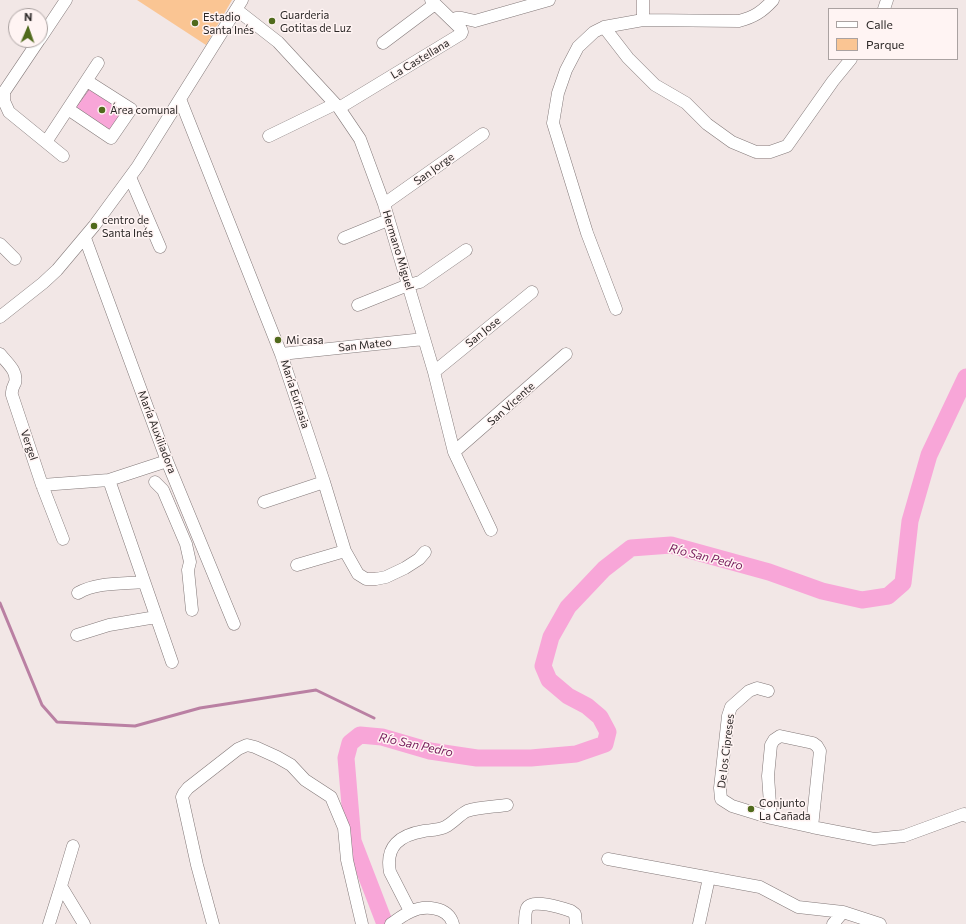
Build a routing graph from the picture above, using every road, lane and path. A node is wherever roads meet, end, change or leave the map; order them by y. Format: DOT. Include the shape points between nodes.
graph roads {
  1 [pos="66,0"];
  2 [pos="549,0"];
  3 [pos="644,0"];
  4 [pos="773,0"];
  5 [pos="433,2"];
  6 [pos="240,5"];
  7 [pos="452,20"];
  8 [pos="643,20"];
  9 [pos="48,27"];
  10 [pos="604,27"];
  11 [pos="383,43"];
  12 [pos="34,48"];
  13 [pos="850,60"];
  14 [pos="98,63"];
  15 [pos="87,81"];
  16 [pos="180,99"];
  17 [pos="337,106"];
  18 [pos="68,109"];
  19 [pos="483,134"];
  20 [pos="269,136"];
  21 [pos="46,142"];
  22 [pos="63,156"];
  23 [pos="130,177"];
  24 [pos="384,204"];
  25 [pos="388,220"];
  26 [pos="86,238"];
  27 [pos="344,238"];
  28 [pos="1,246"];
  29 [pos="160,247"];
  30 [pos="466,250"];
  31 [pos="15,259"];
  32 [pos="408,285"];
  33 [pos="532,292"];
  34 [pos="358,305"];
  35 [pos="616,309"];
  36 [pos="0,317"];
  37 [pos="424,339"];
  38 [pos="0,354"];
  39 [pos="281,354"];
  40 [pos="566,354"];
  41 [pos="434,372"];
  42 [pos="454,452"];
  43 [pos="167,461"];
  44 [pos="109,480"];
  45 [pos="155,482"];
  46 [pos="324,482"];
  47 [pos="42,485"];
  48 [pos="264,502"];
  49 [pos="492,530"];
  50 [pos="63,539"];
  51 [pos="345,551"];
  52 [pos="425,552"];
  53 [pos="206,556"];
  54 [pos="190,562"];
  55 [pos="297,565"];
  56 [pos="144,582"];
  57 [pos="78,593"];
  58 [pos="192,610"];
  59 [pos="156,617"];
  60 [pos="234,624"];
  61 [pos="77,635"];
  62 [pos="172,662"];
  63 [pos="768,691"];
  64 [pos="507,805"];
  65 [pos="966,816"];
  66 [pos="771,818"];
  67 [pos="812,827"];
  68 [pos="73,846"];
  69 [pos="608,859"];
  70 [pos="709,878"];
  71 [pos="61,886"];
  72 [pos="843,912"];
  73 [pos="406,914"];
  74 [pos="50,924"];
  75 [pos="84,924"];
  76 [pos="213,924"];
  77 [pos="362,924"];
  78 [pos="391,924"];
  79 [pos="453,924"];
  80 [pos="525,924"];
  81 [pos="576,924"];
  82 [pos="699,924"];
  83 [pos="833,924"];
  84 [pos="880,924"];
  1 -- 9 [label="street"];
  2 -- 7 [label="street" via="475,21 462,18"];
  3 -- 8 [label="street"];
  4 -- 8 [label="street" via="753,17 739,21"];
  5 -- 7 [label="street, La Castellana"];
  5 -- 11 [label="street"];
  6 -- 16 [label="street"];
  6 -- 17 [label="street, Hermano Miguel"];
  7 -- 17 [label="street, La Castellana" via="461,29 461,34"];
  8 -- 10 [label="street"];
  10 -- 13 [label="street" via="628,58 655,85 686,103 707,124 732,142 756,152 770,152 787,146"];
  10 -- 35 [label="street" via="594,32 578,47 558,93 553,123 587,233"];
  12 -- 21 [label="street" via="4,92 4,102 9,112"];
  14 -- 15 [label="street"];
  15 -- 18 [label="street"];
  15 -- 18 [label="street" via="131,109 111,138"];
  16 -- 23 [label="street"];
  16 -- 39 [label="street, María Eufrasia"];
  17 -- 20 [label="street"];
  17 -- 24 [label="street, Hermano Miguel" via="360,139"];
  18 -- 21 [label="street"];
  19 -- 24 [label="street, San Jorge"];
  21 -- 22 [label="street"];
  23 -- 26 [label="street"];
  23 -- 29 [label="street"];
  24 -- 25 [label="street, Hermano Miguel"];
  25 -- 27 [label="street"];
  25 -- 32 [label="street, Hermano Miguel"];
  26 -- 36 [label="street" via="43,283"];
  26 -- 43 [label="street, María Auxiliadora"];
  28 -- 31 [label="street"];
  30 -- 32 [label="street" via="420,282"];
  32 -- 34 [label="street"];
  32 -- 37 [label="street, Hermano Miguel"];
  33 -- 41 [label="street, San Jose"];
  37 -- 39 [label="street, San Mateo"];
  37 -- 41 [label="street, Hermano Miguel"];
  38 -- 47 [label="street, Vergel" via="15,372 16,380 11,392"];
  39 -- 46 [label="street, María Eufrasia"];
  40 -- 42 [label="street, San Vicente"];
  41 -- 42 [label="street, Hermano Miguel"];
  42 -- 49 [label="street, Hermano Miguel"];
  43 -- 44 [label="street"];
  43 -- 53 [label="street, María Auxiliadora"];
  44 -- 47 [label="street"];
  44 -- 56 [label="street"];
  45 -- 54 [label="street" via="163,490 186,544"];
  46 -- 48 [label="street"];
  46 -- 51 [label="street, María Eufrasia"];
  47 -- 50 [label="street, Vergel"];
  51 -- 52 [label="street, María Eufrasia" via="358,574 366,579 386,577 405,568"];
  51 -- 55 [label="street"];
  53 -- 54 [label="street"];
  53 -- 60 [label="street, María Auxiliadora"];
  54 -- 58 [label="street" via="188,570"];
  56 -- 57 [label="street" via="98,586"];
  56 -- 59 [label="street"];
  59 -- 61 [label="street" via="109,625"];
  59 -- 62 [label="street"];
  63 -- 66 [label="street, De los Cipreses" via="757,688 749,691 731,707 720,788 721,799 732,806"];
  64 -- 73 [label="street" via="467,812 444,828 404,836 396,843 389,865"];
  65 -- 67 [label="street, De los Cipreses" via="964,814 904,836 889,838 874,839"];
  66 -- 67 [label="street, De los Cipreses"];
  66 -- 67 [label="street" via="768,776 770,745 780,736 813,743 820,751"];
  68 -- 71 [label="street"];
  69 -- 70 [label="street"];
  70 -- 72 [label="street" via="760,887 798,907"];
  70 -- 82 [label="street"];
  71 -- 74 [label="street"];
  71 -- 75 [label="street"];
  72 -- 83 [label="street"];
  72 -- 84 [label="street"];
  73 -- 78 [label="street"];
  73 -- 79 [label="street" via="425,908 436,909 450,916"];
  76 -- 77 [label="street" via="182,797 188,788 238,749 247,745 287,762 305,780 331,797 344,828 347,860"];
  80 -- 81 [label="street" via="526,909 536,903 571,910 575,914"];
}
